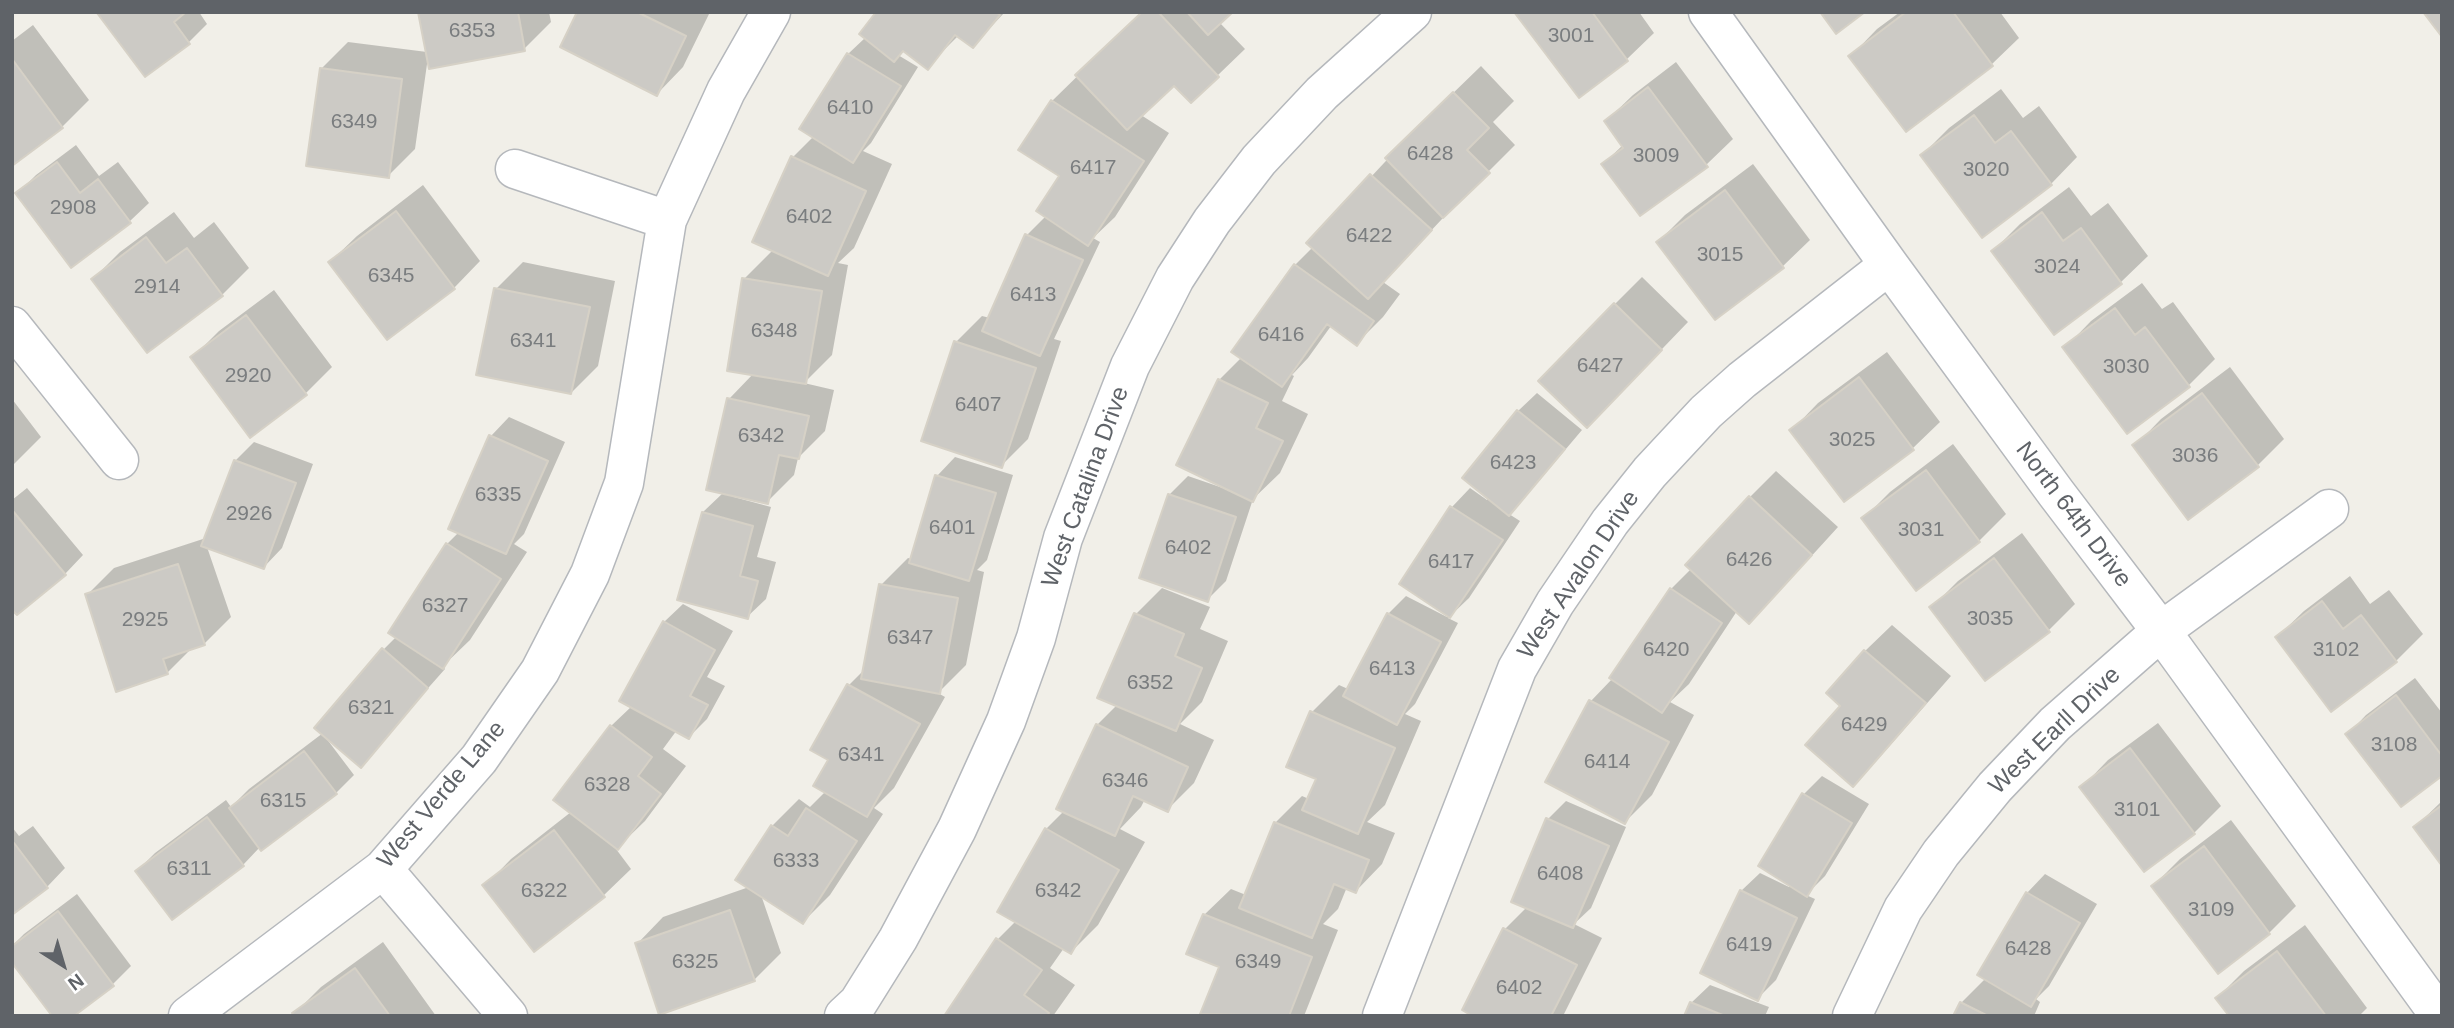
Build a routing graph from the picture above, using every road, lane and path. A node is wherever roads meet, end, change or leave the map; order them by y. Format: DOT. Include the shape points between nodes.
graph roads {
  1 [pos="771,12"];
  2 [pos="1412,12"];
  3 [pos="1708,12"];
  4 [pos="515,169"];
  5 [pos="667,220"];
  6 [pos="1889,265"];
  7 [pos="12,326"];
  8 [pos="119,460"];
  9 [pos="2329,509"];
  10 [pos="2161,631"];
  11 [pos="383,869"];
  12 [pos="188,1016"];
  13 [pos="508,1016"];
  14 [pos="844,1016"];
  15 [pos="1382,1016"];
  16 [pos="1852,1016"];
  17 [pos="2440,1016"];
  1 -- 5 [label="street, West Verde Lane" via="726,91"];
  2 -- 14 [label="street, West Catalina Drive" via="1322,93 1259,160 1175,278 1130,366 1063,538 1036,638 1006,721 957,829 898,939 858,1003"];
  3 -- 6 [label="street, North 64th Drive"];
  4 -- 5 [label="street"];
  5 -- 11 [label="street, West Verde Lane" via="624,482 590,574 540,671 479,759"];
  6 -- 10 [label="street, North 64th Drive"];
  6 -- 15 [label="street, West Avalon Drive" via="1706,412 1650,471 1555,603 1517,669"];
  7 -- 8 [label="street"];
  9 -- 10 [label="street, West Earll Drive"];
  10 -- 16 [label="street, West Earll Drive" via="2054,724 1941,853 1903,909"];
  10 -- 17 [label="street, North 64th Drive"];
  11 -- 12 [label="street, West Verde Lane"];
  11 -- 13 [label="street"];
}
